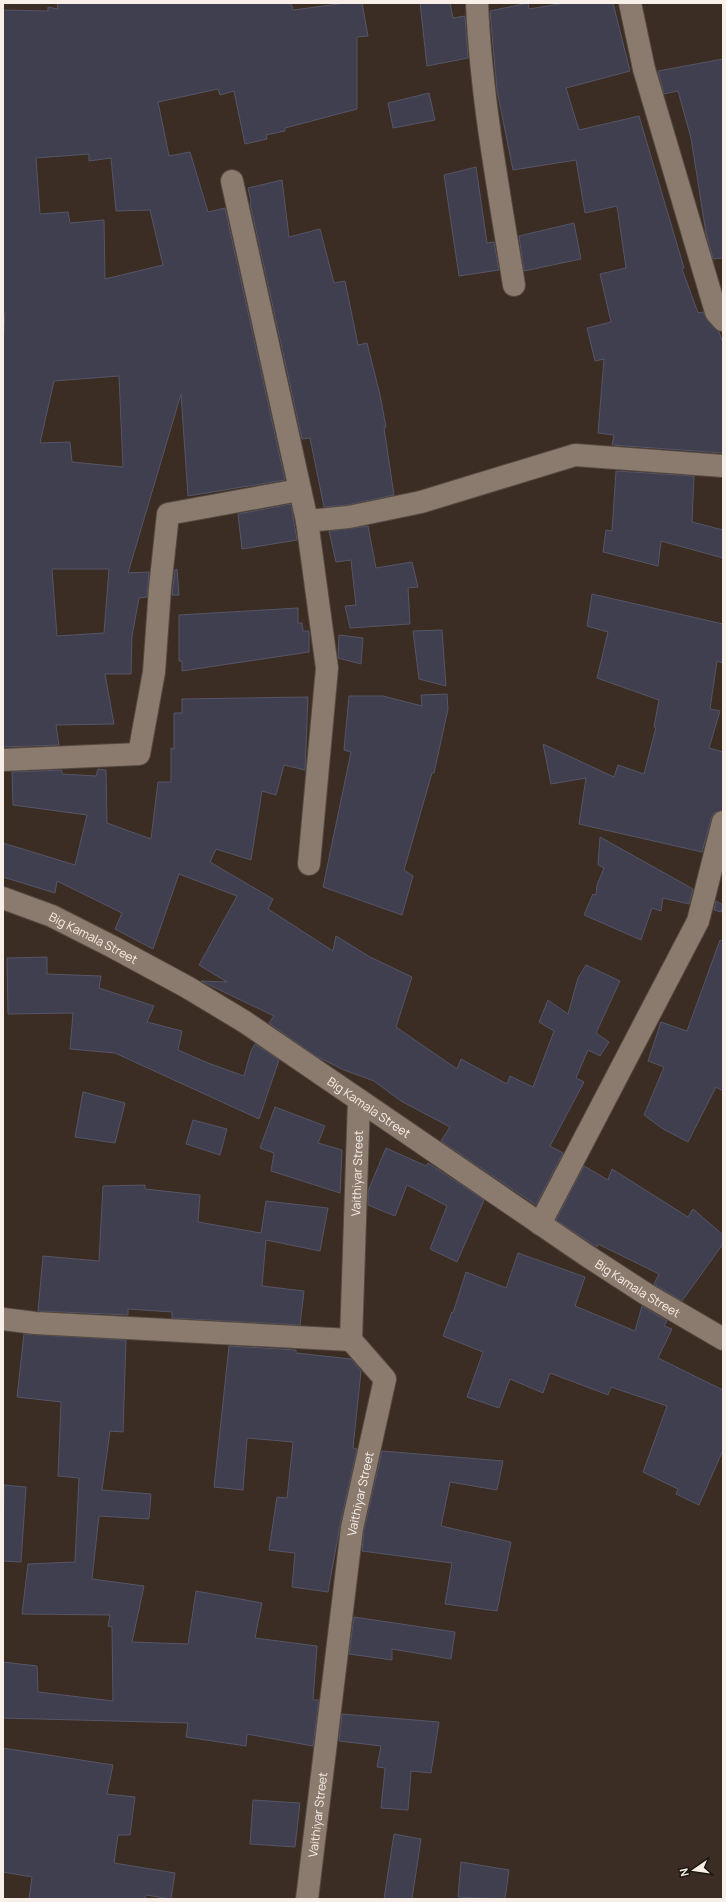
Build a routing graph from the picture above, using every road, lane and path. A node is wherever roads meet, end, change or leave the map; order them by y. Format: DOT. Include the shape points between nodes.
graph roads {
  1 [pos="477,3"];
  2 [pos="630,3"];
  3 [pos="232,181"];
  4 [pos="514,285"];
  5 [pos="723,320"];
  6 [pos="723,466"];
  7 [pos="299,490"];
  8 [pos="307,521"];
  9 [pos="3,760"];
  10 [pos="723,822"];
  11 [pos="309,864"];
  12 [pos="3,898"];
  13 [pos="359,1100"];
  14 [pos="540,1224"];
  15 [pos="3,1318"];
  16 [pos="723,1339"];
  17 [pos="351,1340"];
  18 [pos="307,1899"];
  1 -- 4 [label="street" via="489,128"];
  2 -- 5 [label="street" via="644,69 716,312"];
  3 -- 7 [label="street"];
  6 -- 8 [label="street" via="575,455 421,502 349,517"];
  7 -- 8 [label="street"];
  7 -- 9 [label="street" via="168,514 154,672 139,754"];
  8 -- 11 [label="street" via="326,668"];
  10 -- 14 [label="street" via="698,921"];
  12 -- 13 [label="street, Big Kamala Street" via="52,916 187,987 245,1022"];
  13 -- 14 [label="street, Big Kamala Street"];
  13 -- 17 [label="street, Vaithiyar Street"];
  14 -- 16 [label="street, Big Kamala Street" via="646,1294"];
  15 -- 17 [label="street" via="35,1323"];
  17 -- 18 [label="street, Vaithiyar Street" via="385,1380 352,1528"];
}
